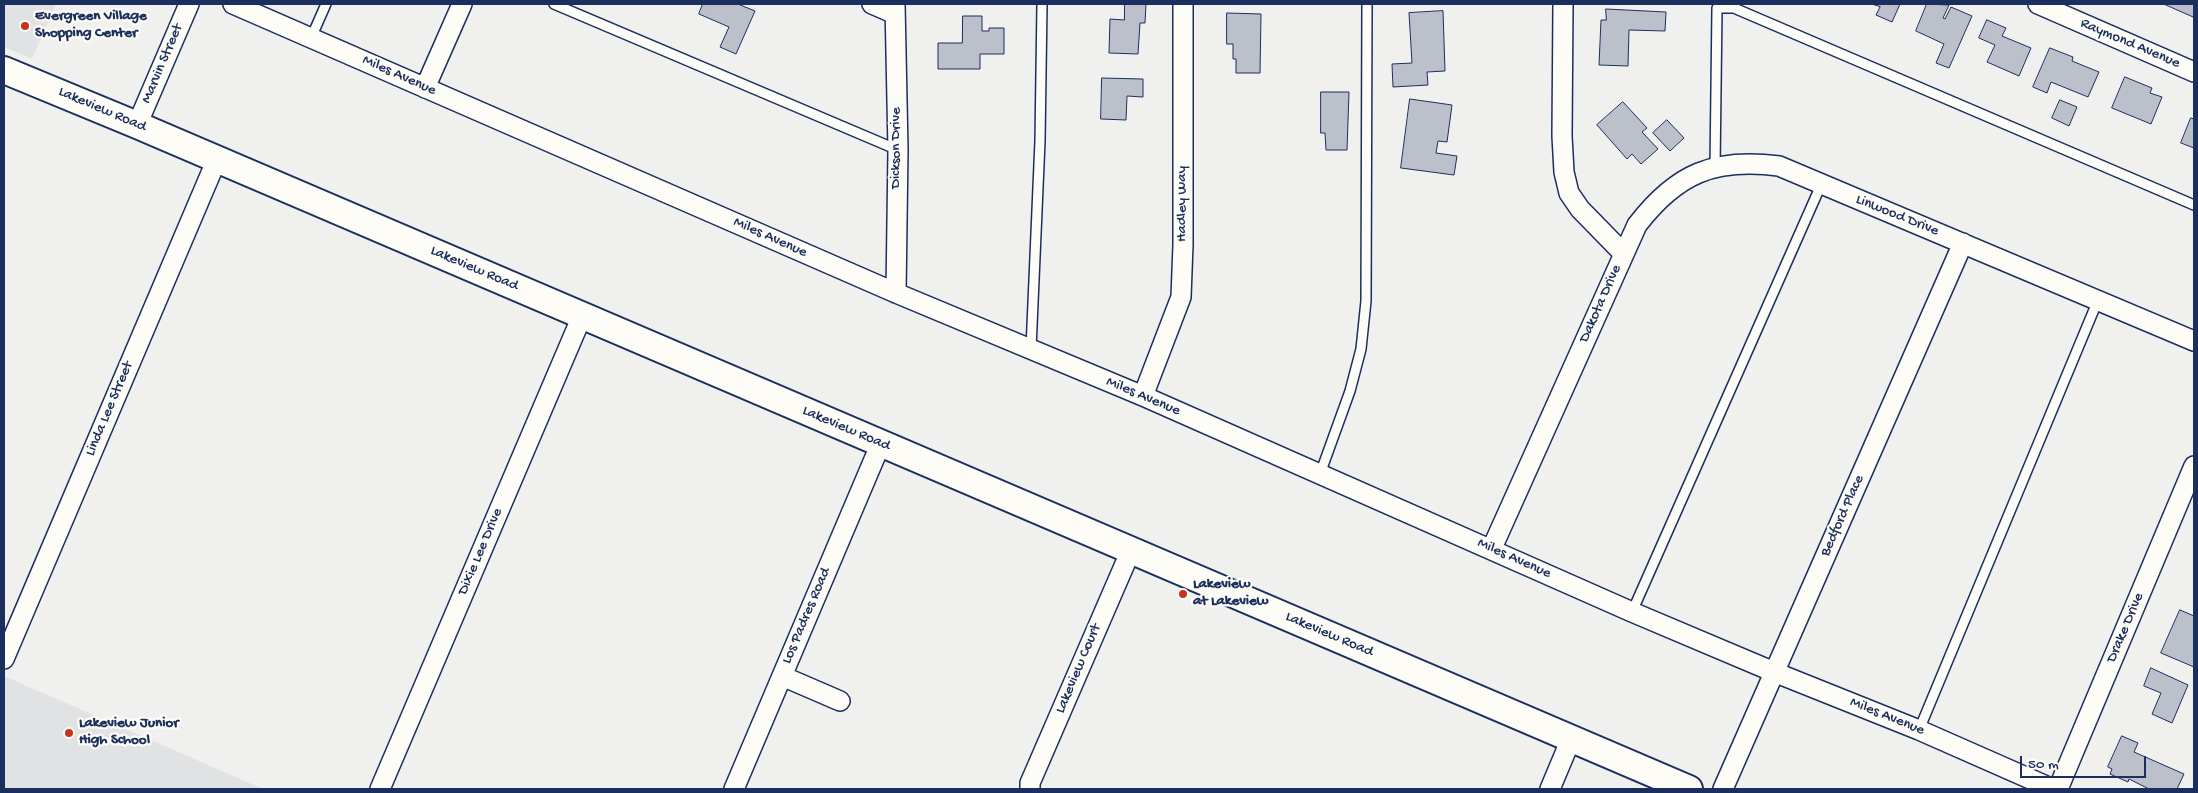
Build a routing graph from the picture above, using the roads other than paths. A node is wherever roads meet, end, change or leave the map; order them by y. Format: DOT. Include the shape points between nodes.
graph roads {
  1 [pos="189,4"];
  2 [pos="233,4"];
  3 [pos="326,4"];
  4 [pos="462,4"];
  5 [pos="554,4"];
  6 [pos="872,4"];
  7 [pos="1042,4"];
  8 [pos="1183,4"];
  9 [pos="1367,4"];
  10 [pos="1563,4"];
  11 [pos="2038,4"];
  12 [pos="895,9"];
  13 [pos="311,38"];
  14 [pos="4,70"];
  15 [pos="2194,72"];
  16 [pos="425,88"];
  17 [pos="138,125"];
  18 [pos="898,150"];
  19 [pos="217,159"];
  20 [pos="1715,168"];
  21 [pos="1821,185"];
  22 [pos="2194,205"];
  23 [pos="1963,243"];
  24 [pos="1623,253"];
  25 [pos="896,293"];
  26 [pos="2098,300"];
  27 [pos="582,316"];
  28 [pos="2194,341"];
  29 [pos="1031,349"];
  30 [pos="1143,396"];
  31 [pos="881,443"];
  32 [pos="2194,466"];
  33 [pos="1320,474"];
  34 [pos="1492,548"];
  35 [pos="1131,550"];
  36 [pos="1632,612"];
  37 [pos="4,659"];
  38 [pos="1774,672"];
  39 [pos="782,676"];
  40 [pos="840,701"];
  41 [pos="1919,730"];
  42 [pos="1571,739"];
  43 [pos="380,789"];
  44 [pos="734,789"];
  45 [pos="1030,789"];
  46 [pos="1550,789"];
  47 [pos="1688,789"];
  48 [pos="1723,789"];
  49 [pos="2053,789"];
  50 [pos="2058,789"];
  1 -- 17 [label="street, Marvin Street"];
  2 -- 13 [label="street, Miles Avenue"];
  3 -- 13 [label="lane"];
  4 -- 16 [label="street"];
  5 -- 18 [label="lane"];
  6 -- 12 [label="street"];
  7 -- 29 [label="lane"];
  8 -- 30 [label="street, Hadley Way" via="1184,245 1181,297"];
  9 -- 33 [label="lane" via="1366,301 1362,340 1350,391"];
  10 -- 24 [label="street, Dakota Drive" via="1562,136 1569,193 1580,209"];
  11 -- 15 [label="street, Raymond Avenue"];
  12 -- 18 [label="street, Dickson Drive"];
  13 -- 16 [label="street, Miles Avenue"];
  14 -- 17 [label="main road, Lakeview Road"];
  16 -- 25 [label="street, Miles Avenue"];
  17 -- 19 [label="main road, Lakeview Road"];
  18 -- 25 [label="street, Dickson Drive"];
  19 -- 27 [label="main road, Lakeview Road"];
  19 -- 37 [label="street, Linda Lee Street"];
  20 -- 21 [label="street, Linwood Drive" via="1752,163 1779,166"];
  20 -- 22 [label="lane" via="1717,8 1734,8"];
  20 -- 24 [label="street, Linwood Drive" via="1674,186 1654,203 1637,225"];
  21 -- 23 [label="street, Linwood Drive"];
  21 -- 36 [label="lane"];
  23 -- 26 [label="street, Linwood Drive"];
  23 -- 38 [label="street, Bedford Place"];
  24 -- 34 [label="street, Dakota Drive"];
  25 -- 29 [label="street, Miles Avenue"];
  26 -- 28 [label="street, Linwood Drive"];
  26 -- 41 [label="lane"];
  27 -- 31 [label="main road, Lakeview Road"];
  27 -- 43 [label="street, Dixie Lee Drive"];
  29 -- 30 [label="street, Miles Avenue"];
  30 -- 33 [label="street, Miles Avenue"];
  31 -- 35 [label="main road, Lakeview Road"];
  31 -- 39 [label="street, Los Padres Road"];
  32 -- 50 [label="street, Drake Drive"];
  33 -- 34 [label="street, Miles Avenue"];
  34 -- 36 [label="street, Miles Avenue"];
  35 -- 42 [label="main road, Lakeview Road"];
  35 -- 45 [label="street, Lakeview Court"];
  36 -- 38 [label="street, Miles Avenue"];
  38 -- 41 [label="street, Miles Avenue"];
  38 -- 48 [label="street, Bedford Place"];
  39 -- 40 [label="street"];
  39 -- 44 [label="street, Los Padres Road"];
  41 -- 49 [label="street, Miles Avenue"];
  42 -- 46 [label="street"];
  42 -- 47 [label="main road, Lakeview Road"];
}
